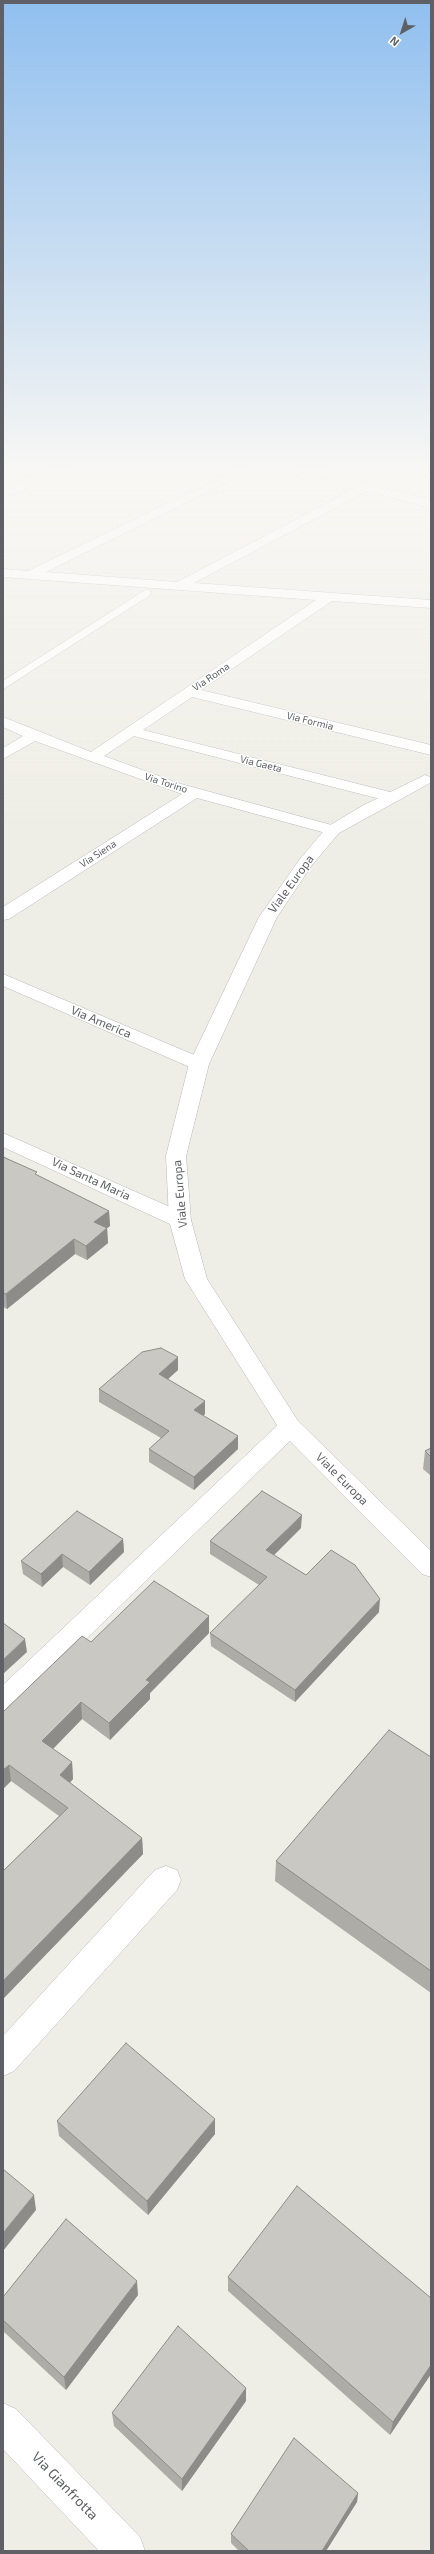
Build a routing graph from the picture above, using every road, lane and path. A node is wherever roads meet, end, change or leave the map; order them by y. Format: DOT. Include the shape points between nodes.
graph roads {
  1 [pos="182,586"];
  2 [pos="147,593"];
  3 [pos="329,597"];
  4 [pos="431,604"];
  5 [pos="3,685"];
  6 [pos="190,692"];
  7 [pos="3,721"];
  8 [pos="131,731"];
  9 [pos="35,735"];
  10 [pos="431,750"];
  11 [pos="3,754"];
  12 [pos="92,758"];
  13 [pos="430,780"];
  14 [pos="194,793"];
  15 [pos="399,794"];
  16 [pos="333,830"];
  17 [pos="3,915"];
  18 [pos="3,979"];
  19 [pos="199,1064"];
  20 [pos="3,1139"];
  21 [pos="180,1220"];
  22 [pos="290,1427"];
  23 [pos="431,1567"];
  24 [pos="3,1702"];
  25 [pos="166,1880"];
  26 [pos="3,2060"];
  27 [pos="3,2422"];
  28 [pos="126,2551"];
  1 -- 3 [label="street"];
  2 -- 5 [label="lane"];
  3 -- 4 [label="street"];
  3 -- 6 [label="street, Via Roma"];
  6 -- 8 [label="street, Via Roma"];
  6 -- 10 [label="street, Via Formia"];
  7 -- 9 [label="street, Via Torino"];
  8 -- 12 [label="street, Via Roma"];
  8 -- 15 [label="street, Via Gaeta"];
  9 -- 11 [label="street"];
  9 -- 12 [label="street, Via Torino"];
  12 -- 14 [label="street, Via Torino"];
  13 -- 15 [label="street, Viale Europa"];
  14 -- 16 [label="street, Via Torino"];
  14 -- 17 [label="street, Via Siena"];
  15 -- 16 [label="street, Viale Europa"];
  16 -- 19 [label="street, Viale Europa" via="306,862 268,917"];
  18 -- 19 [label="street, Via America"];
  19 -- 21 [label="street, Viale Europa" via="176,1156"];
  20 -- 21 [label="street, Via Santa Maria"];
  21 -- 22 [label="street, Viale Europa" via="196,1279"];
  22 -- 23 [label="street, Viale Europa"];
  22 -- 24 [label="street"];
  25 -- 26 [label="street"];
  27 -- 28 [label="street, Via Gianfrotta"];
}
